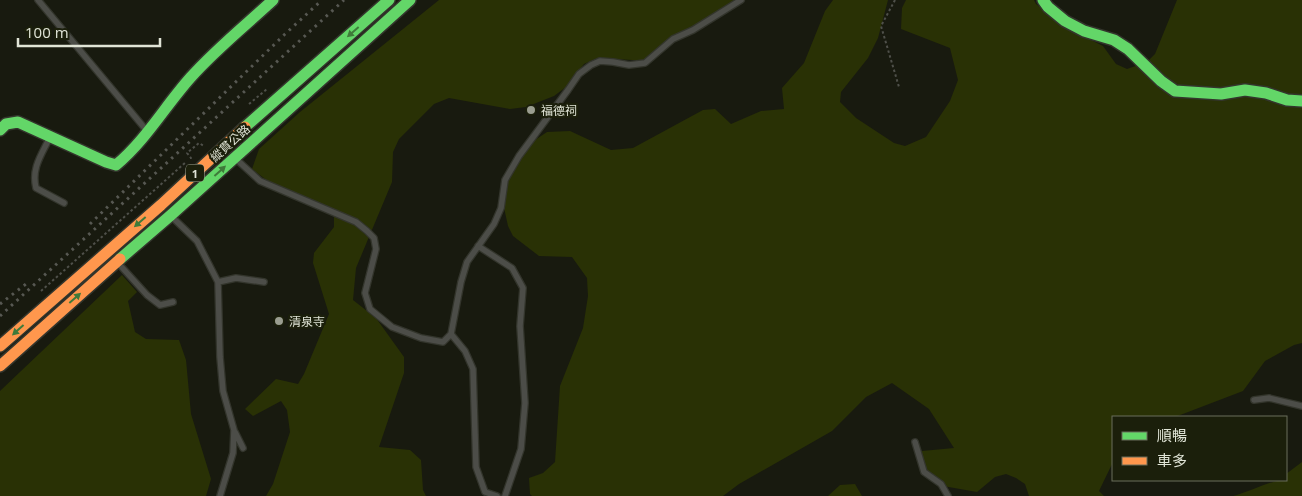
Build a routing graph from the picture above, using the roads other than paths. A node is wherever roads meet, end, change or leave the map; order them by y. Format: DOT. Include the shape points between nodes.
graph roads {
  1 [pos="38,0"];
  2 [pos="273,0"];
  3 [pos="389,0"];
  4 [pos="410,0"];
  5 [pos="742,0"];
  6 [pos="1042,0"];
  7 [pos="1302,101"];
  8 [pos="0,130"];
  9 [pos="149,132"];
  10 [pos="50,137"];
  11 [pos="235,157"];
  12 [pos="64,203"];
  13 [pos="161,205"];
  14 [pos="171,215"];
  15 [pos="478,246"];
  16 [pos="116,262"];
  17 [pos="218,282"];
  18 [pos="264,282"];
  19 [pos="173,302"];
  20 [pos="451,334"];
  21 [pos="0,346"];
  22 [pos="0,366"];
  23 [pos="1254,400"];
  24 [pos="1302,406"];
  25 [pos="234,430"];
  26 [pos="915,442"];
  27 [pos="243,448"];
  28 [pos="220,496"];
  29 [pos="497,496"];
  30 [pos="505,496"];
  31 [pos="948,496"];
  1 -- 9 [label="lane"];
  2 -- 9 [label="main road" via="204,64"];
  3 -- 13 [label="main road, 縱貫公路 / 1, one-way"];
  4 -- 11 [label="main road, 縱貫公路 / 1"];
  5 -- 15 [label="lane" via="673,39 645,63 600,62 579,74 519,156 505,180 502,208"];
  6 -- 7 [label="main road" via="1065,21 1114,40 1128,49 1175,91 1221,94 1245,90"];
  8 -- 10 [label="main road" via="6,124 18,122"];
  9 -- 10 [label="main road" via="116,165"];
  10 -- 12 [label="lane" via="33,177 36,188"];
  14 -- 11 [label="main road, 縱貫公路 / 1, one-way"];
  11 -- 20 [label="lane" via="260,181 356,222 374,238 376,249 364,293 370,309 392,327 421,338 443,342"];
  13 -- 14 [label="main road"];
  13 -- 21 [label="main road, 縱貫公路 / 1, one-way"];
  14 -- 16 [label="main road, 縱貫公路 / 1"];
  14 -- 17 [label="lane" via="197,241"];
  15 -- 20 [label="lane" via="467,262"];
  15 -- 30 [label="lane" via="512,268 524,288 520,326 525,403 522,440"];
  16 -- 19 [label="lane" via="160,305"];
  22 -- 16 [label="main road, 縱貫公路 / 1, one-way"];
  17 -- 18 [label="lane" via="236,278"];
  17 -- 25 [label="lane" via="223,391"];
  20 -- 29 [label="lane" via="465,351 473,369 476,467 485,492"];
  23 -- 24 [label="lane" via="1269,398"];
  25 -- 27 [label="lane"];
  25 -- 28 [label="lane" via="234,453"];
  26 -- 31 [label="lane" via="924,472 941,484"];
}
